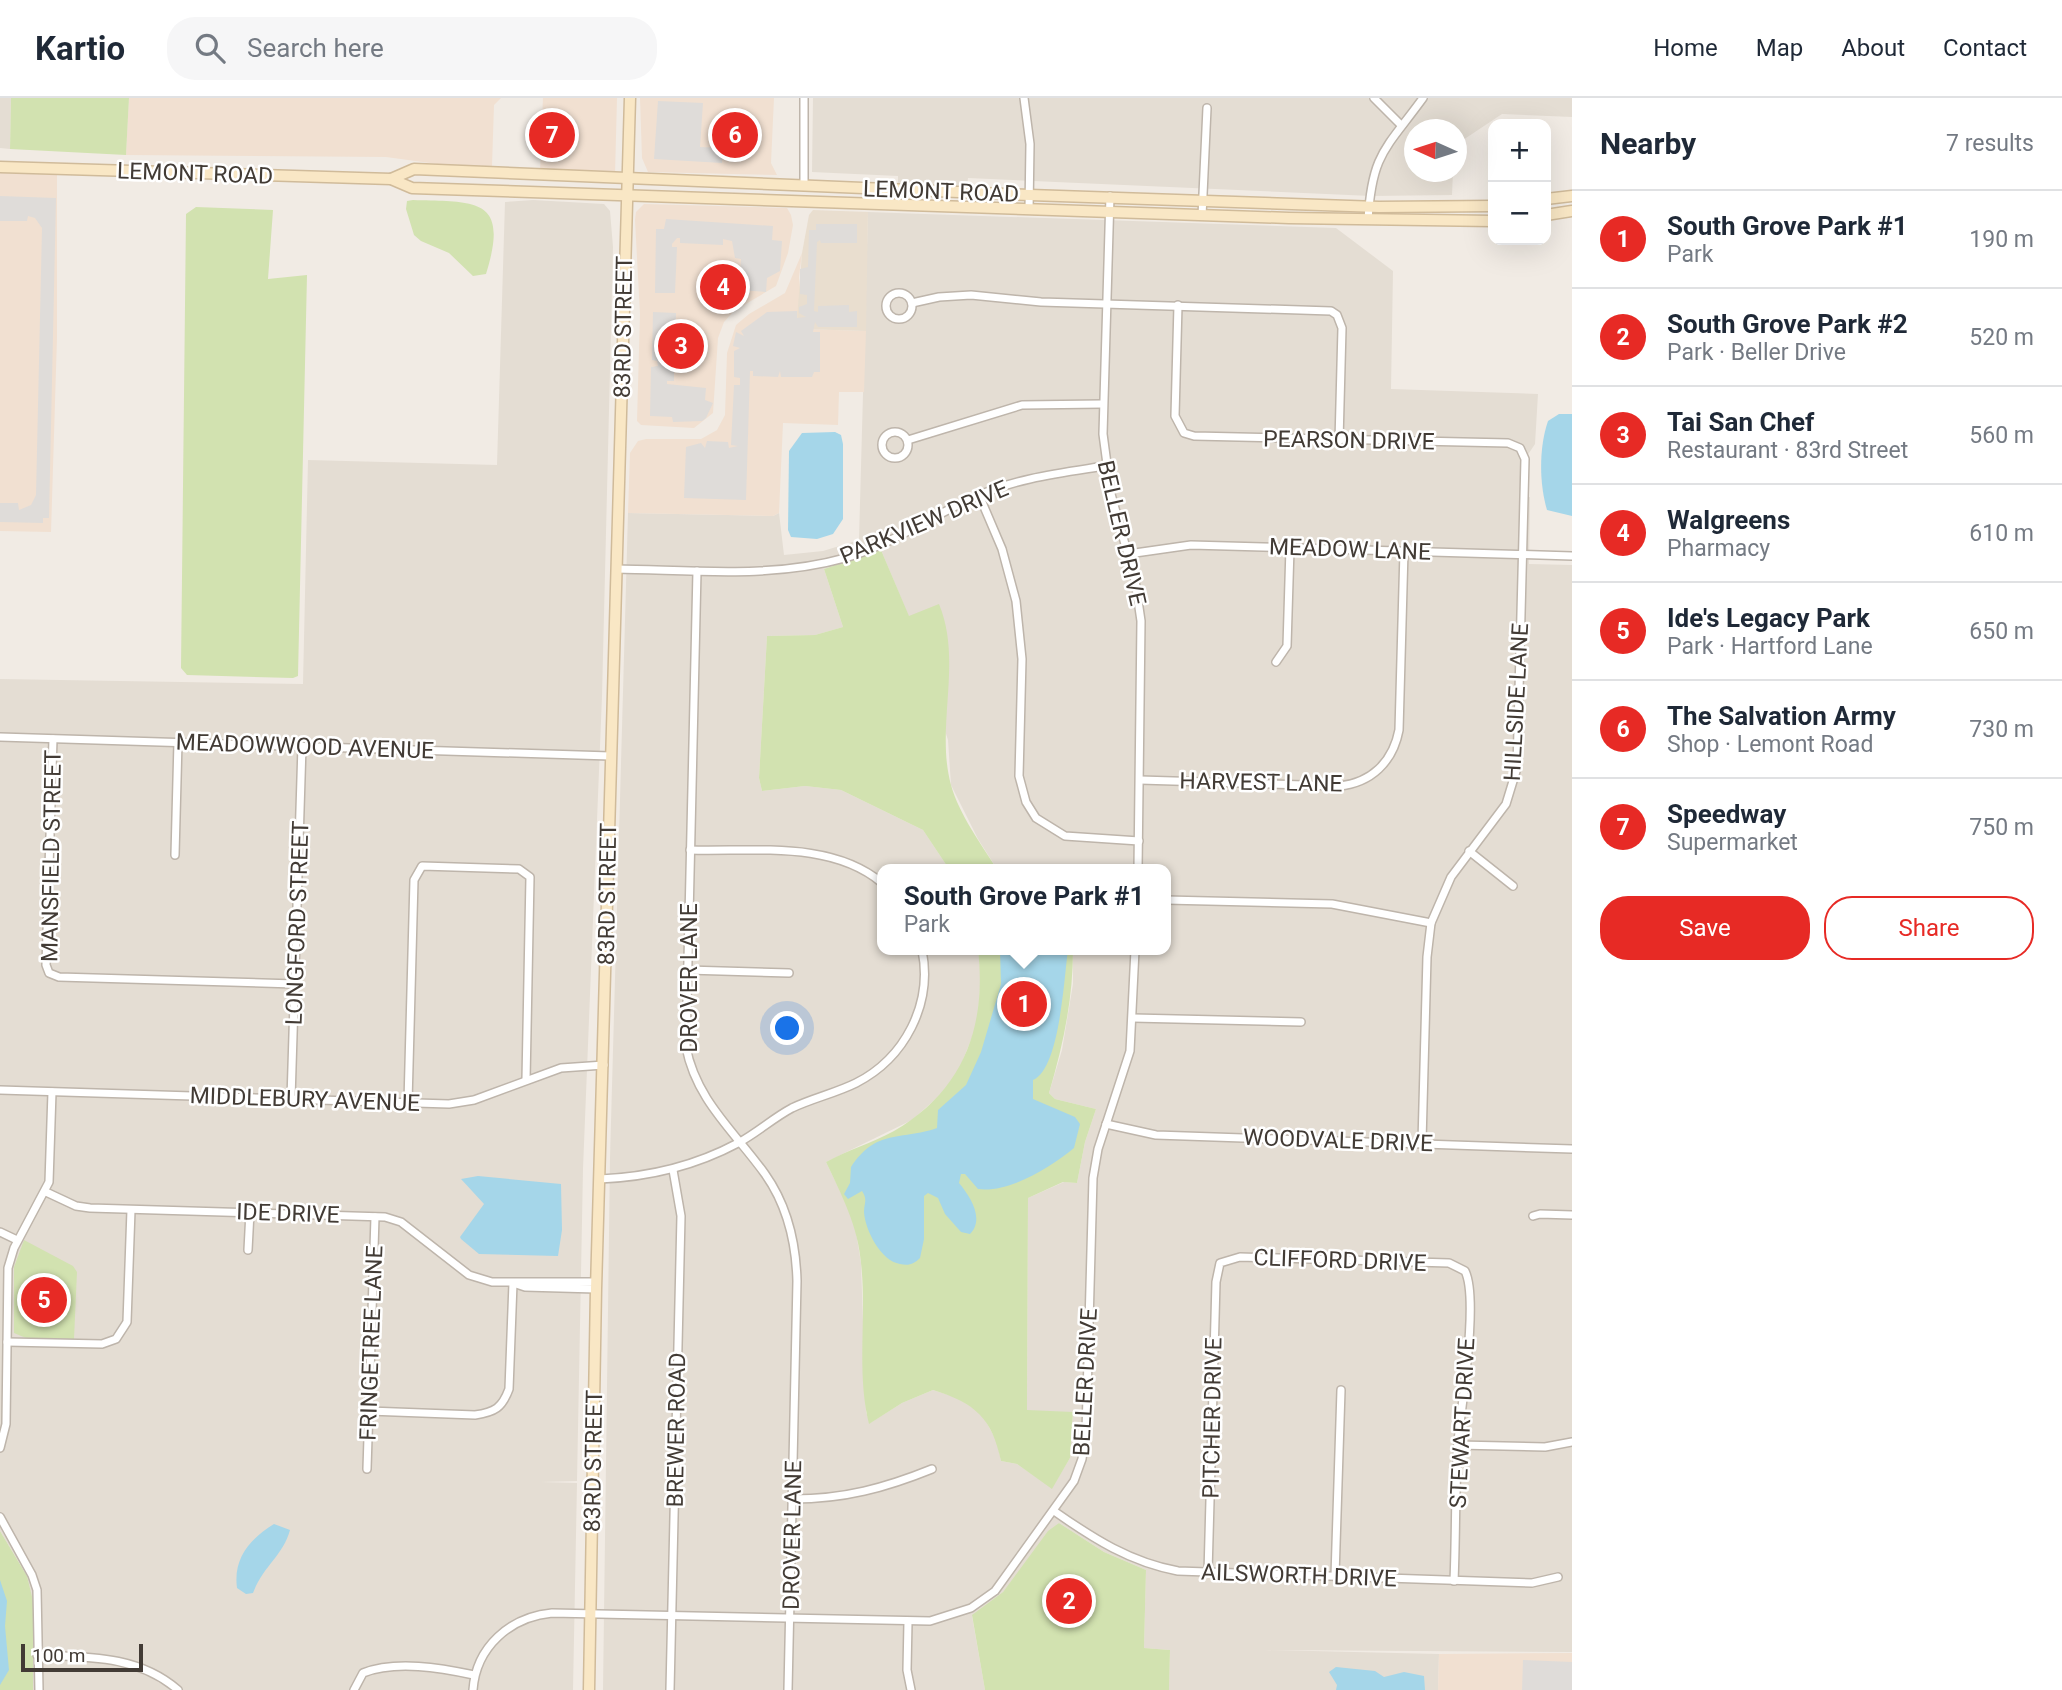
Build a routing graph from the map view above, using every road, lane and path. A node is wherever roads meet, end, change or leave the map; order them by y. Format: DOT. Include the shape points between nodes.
graph roads {
  1 [pos="630,98"];
  2 [pos="804,98"];
  3 [pos="1024,98"];
  4 [pos="1374,98"];
  5 [pos="1423,98"];
  6 [pos="1207,108"];
  7 [pos="1401,125"];
  8 [pos="0,167"];
  9 [pos="626,178"];
  10 [pos="391,179"];
  11 [pos="804,186"];
  12 [pos="1030,195"];
  13 [pos="1110,196"];
  14 [pos="1572,196"];
  15 [pos="626,198"];
  16 [pos="1551,199"];
  17 [pos="1203,201"];
  18 [pos="1369,206"];
  19 [pos="1488,206"];
  20 [pos="1029,210"];
  21 [pos="1572,211"];
  22 [pos="1109,212"];
  23 [pos="1551,214"];
  24 [pos="1202,216"];
  25 [pos="1368,220"];
  26 [pos="1488,220"];
  27 [pos="912,303"];
  28 [pos="1105,304"];
  29 [pos="1178,305"];
  30 [pos="1102,404"];
  31 [pos="908,440"];
  32 [pos="1339,441"];
  33 [pos="1520,448"];
  34 [pos="1105,466"];
  35 [pos="979,495"];
  36 [pos="1290,548"];
  37 [pos="1404,551"];
  38 [pos="1128,554"];
  39 [pos="1523,554"];
  40 [pos="1572,556"];
  41 [pos="615,569"];
  42 [pos="697,571"];
  43 [pos="1276,662"];
  44 [pos="0,737"];
  45 [pos="53,739"];
  46 [pos="178,742"];
  47 [pos="302,747"];
  48 [pos="610,756"];
  49 [pos="1140,780"];
  50 [pos="1139,841"];
  51 [pos="690,850"];
  52 [pos="1469,851"];
  53 [pos="174,855"];
  54 [pos="1138,864"];
  55 [pos="877,880"];
  56 [pos="1513,886"];
  57 [pos="1171,900"];
  58 [pos="1431,923"];
  59 [pos="922,955"];
  60 [pos="1135,955"];
  61 [pos="687,970"];
  62 [pos="789,973"];
  63 [pos="295,984"];
  64 [pos="1133,1018"];
  65 [pos="1301,1022"];
  66 [pos="604,1065"];
  67 [pos="526,1080"];
  68 [pos="0,1090"];
  69 [pos="52,1091"];
  70 [pos="291,1099"];
  71 [pos="408,1102"];
  72 [pos="1105,1124"];
  73 [pos="740,1142"];
  74 [pos="1422,1142"];
  75 [pos="1572,1149"];
  76 [pos="673,1170"];
  77 [pos="600,1179"];
  78 [pos="46,1192"];
  79 [pos="131,1210"];
  80 [pos="250,1212"];
  81 [pos="1572,1215"];
  82 [pos="1533,1216"];
  83 [pos="376,1217"];
  84 [pos="0,1232"];
  85 [pos="17,1240"];
  86 [pos="248,1250"];
  87 [pos="1220,1263"];
  88 [pos="1461,1267"];
  89 [pos="513,1283"];
  90 [pos="597,1285"];
  91 [pos="7,1342"];
  92 [pos="1340,1390"];
  93 [pos="369,1411"];
  94 [pos="1572,1443"];
  95 [pos="1458,1444"];
  96 [pos="0,1448"];
  97 [pos="367,1469"];
  98 [pos="932,1469"];
  99 [pos="793,1499"];
  100 [pos="1054,1511"];
  101 [pos="0,1517"];
  102 [pos="1209,1573"];
  103 [pos="1335,1576"];
  104 [pos="1558,1577"];
  105 [pos="1454,1581"];
  106 [pos="591,1614"];
  107 [pos="672,1616"];
  108 [pos="790,1619"];
  109 [pos="908,1622"];
  110 [pos="37,1655"];
  111 [pos="474,1675"];
  112 [pos="39,1690"];
  113 [pos="178,1690"];
  114 [pos="354,1690"];
  115 [pos="473,1690"];
  116 [pos="589,1690"];
  117 [pos="670,1690"];
  118 [pos="788,1690"];
  119 [pos="911,1690"];
  1 -- 9 [label="main road, 83RD STREET"];
  2 -- 11 [label="street"];
  3 -- 12 [label="street"];
  4 -- 7 [label="street"];
  5 -- 7 [label="street"];
  6 -- 17 [label="street"];
  7 -- 18 [label="street" via="1379,158"];
  8 -- 10 [label="main road, LEMONT ROAD"];
  9 -- 10 [label="main road, LEMONT ROAD" via="414,169"];
  9 -- 11 [label="main road, LEMONT ROAD"];
  9 -- 15 [label="main road, 83RD STREET"];
  10 -- 15 [label="main road, LEMONT ROAD" via="412,188"];
  11 -- 12 [label="main road, LEMONT ROAD"];
  12 -- 13 [label="main road, LEMONT ROAD"];
  12 -- 20 [label="street"];
  13 -- 17 [label="main road, LEMONT ROAD"];
  13 -- 22 [label="street, BELLER DRIVE"];
  14 -- 16 [label="main road"];
  15 -- 20 [label="main road, LEMONT ROAD"];
  15 -- 41 [label="main road, 83RD STREET"];
  17 -- 18 [label="main road, LEMONT ROAD"];
  17 -- 24 [label="street"];
  18 -- 19 [label="main road, LEMONT ROAD"];
  18 -- 25 [label="street"];
  20 -- 22 [label="main road, LEMONT ROAD"];
  21 -- 23 [label="main road"];
  22 -- 24 [label="main road, LEMONT ROAD"];
  22 -- 28 [label="street, BELLER DRIVE"];
  24 -- 25 [label="main road, LEMONT ROAD"];
  25 -- 26 [label="main road, LEMONT ROAD"];
  27 -- 28 [label="street" via="971,295"];
  28 -- 29 [label="street"];
  28 -- 30 [label="street, BELLER DRIVE"];
  29 -- 32 [label="street, PEARSON DRIVE" via="1175,416 1179,429 1195,436"];
  29 -- 32 [label="street" via="1321,309 1337,315 1342,328"];
  30 -- 31 [label="street" via="1022,405"];
  30 -- 34 [label="street, BELLER DRIVE"];
  32 -- 33 [label="street, PEARSON DRIVE" via="1508,443"];
  33 -- 39 [label="street, HILLSIDE LANE" via="1525,459"];
  34 -- 35 [label="street, PARKVIEW DRIVE" via="1037,477"];
  34 -- 38 [label="street, BELLER DRIVE"];
  35 -- 42 [label="street, PARKVIEW DRIVE" via="865,551 822,564 765,571"];
  35 -- 50 [label="street" via="1002,549 1016,601 1021,659 1019,776 1026,802 1036,818 1065,836"];
  36 -- 37 [label="street, MEADOW LANE"];
  36 -- 38 [label="street, MEADOW LANE" via="1180,546"];
  36 -- 43 [label="street" via="1287,646"];
  37 -- 39 [label="street, MEADOW LANE"];
  37 -- 49 [label="street, HARVEST LANE" via="1399,730 1395,748 1379,771 1339,786"];
  38 -- 49 [label="street, BELLER DRIVE" via="1143,642"];
  39 -- 40 [label="street, MEADOW LANE"];
  39 -- 52 [label="street, HILLSIDE LANE" via="1517,768 1502,811"];
  41 -- 42 [label="street, PARKVIEW DRIVE"];
  41 -- 48 [label="main road, 83RD STREET"];
  42 -- 51 [label="street, DROVER LANE"];
  44 -- 45 [label="street, MEADOWWOOD AVENUE"];
  45 -- 46 [label="street, MEADOWWOOD AVENUE"];
  45 -- 63 [label="street, MANSFIELD STREET" via="49,974"];
  46 -- 47 [label="street, MEADOWWOOD AVENUE"];
  46 -- 53 [label="street"];
  47 -- 48 [label="street, MEADOWWOOD AVENUE"];
  47 -- 63 [label="street, LONGFORD STREET"];
  48 -- 66 [label="main road, 83RD STREET"];
  49 -- 50 [label="street, BELLER DRIVE"];
  50 -- 54 [label="street, BELLER DRIVE"];
  51 -- 55 [label="street" via="816,853 857,866"];
  51 -- 61 [label="street, DROVER LANE"];
  52 -- 56 [label="street"];
  52 -- 58 [label="street, HILLSIDE LANE" via="1445,887"];
  57 -- 58 [label="street" via="1332,904"];
  58 -- 74 [label="street, HILLSIDE LANE"];
  59 -- 73 [label="street" via="924,977 917,1015 883,1066 853,1084 792,1108"];
  60 -- 64 [label="street, BELLER DRIVE"];
  61 -- 62 [label="street"];
  61 -- 73 [label="street, DROVER LANE" via="685,1030 692,1073"];
  63 -- 70 [label="street, LONGFORD STREET"];
  64 -- 65 [label="street"];
  64 -- 72 [label="street, BELLER DRIVE" via="1126,1067"];
  66 -- 67 [label="street, MIDDLEBURY AVENUE" via="561,1068"];
  66 -- 77 [label="main road, 83RD STREET"];
  67 -- 71 [label="street, MIDDLEBURY AVENUE" via="466,1102"];
  67 -- 71 [label="street" via="528,874 519,869 427,866 418,869 414,880"];
  68 -- 69 [label="street, MIDDLEBURY AVENUE"];
  69 -- 70 [label="street, MIDDLEBURY AVENUE"];
  69 -- 78 [label="street"];
  70 -- 71 [label="street, MIDDLEBURY AVENUE"];
  72 -- 74 [label="street, WOODVALE DRIVE" via="1156,1135"];
  72 -- 100 [label="street, BELLER DRIVE" via="1092,1191 1086,1443 1077,1474"];
  73 -- 76 [label="street"];
  73 -- 99 [label="street, DROVER LANE" via="771,1184 794,1245"];
  74 -- 75 [label="street, WOODVALE DRIVE"];
  76 -- 77 [label="street"];
  76 -- 107 [label="street, BREWER ROAD" via="681,1216"];
  77 -- 90 [label="main road, 83RD STREET"];
  78 -- 79 [label="street, IDE DRIVE" via="76,1206"];
  78 -- 85 [label="street"];
  79 -- 80 [label="street, IDE DRIVE"];
  79 -- 91 [label="street" via="127,1322 116,1339 102,1344"];
  80 -- 83 [label="street, IDE DRIVE"];
  80 -- 86 [label="street"];
  81 -- 82 [label="street"];
  83 -- 89 [label="street, IDE DRIVE" via="401,1222 469,1275"];
  83 -- 93 [label="street, FRINGETREE LANE"];
  84 -- 85 [label="street"];
  85 -- 91 [label="street" via="8,1268"];
  87 -- 88 [label="street, CLIFFORD DRIVE" via="1240,1257"];
  87 -- 102 [label="street, PITCHER DRIVE"];
  88 -- 95 [label="street, STEWART DRIVE" via="1469,1286 1467,1373"];
  89 -- 90 [label="street, IDE DRIVE"];
  89 -- 93 [label="street" via="509,1389 503,1404 493,1412 475,1415"];
  90 -- 106 [label="main road, 83RD STREET"];
  91 -- 96 [label="street" via="6,1424"];
  92 -- 103 [label="street"];
  93 -- 97 [label="street, FRINGETREE LANE"];
  94 -- 95 [label="street" via="1545,1447"];
  95 -- 105 [label="street, STEWART DRIVE"];
  98 -- 99 [label="street" via="859,1494"];
  99 -- 108 [label="street, DROVER LANE"];
  100 -- 102 [label="street, AILSWORTH DRIVE" via="1132,1559"];
  100 -- 109 [label="street, BELLER DRIVE" via="995,1591 955,1615"];
  101 -- 110 [label="street" via="37,1590"];
  102 -- 103 [label="street, AILSWORTH DRIVE"];
  103 -- 105 [label="street, AILSWORTH DRIVE"];
  104 -- 105 [label="street, AILSWORTH DRIVE" via="1532,1583"];
  106 -- 107 [label="street, BELLER DRIVE"];
  106 -- 111 [label="street, BELLER DRIVE" via="541,1614 517,1622 497,1636"];
  106 -- 116 [label="main road, 83RD STREET"];
  107 -- 108 [label="street, BELLER DRIVE"];
  107 -- 117 [label="street, BREWER ROAD"];
  108 -- 109 [label="street, BELLER DRIVE"];
  108 -- 118 [label="street, DROVER LANE"];
  109 -- 119 [label="street"];
  110 -- 112 [label="street"];
  110 -- 113 [label="street" via="114,1660 144,1669"];
  111 -- 114 [label="street" via="383,1667 363,1673"];
  111 -- 115 [label="street"];
}
